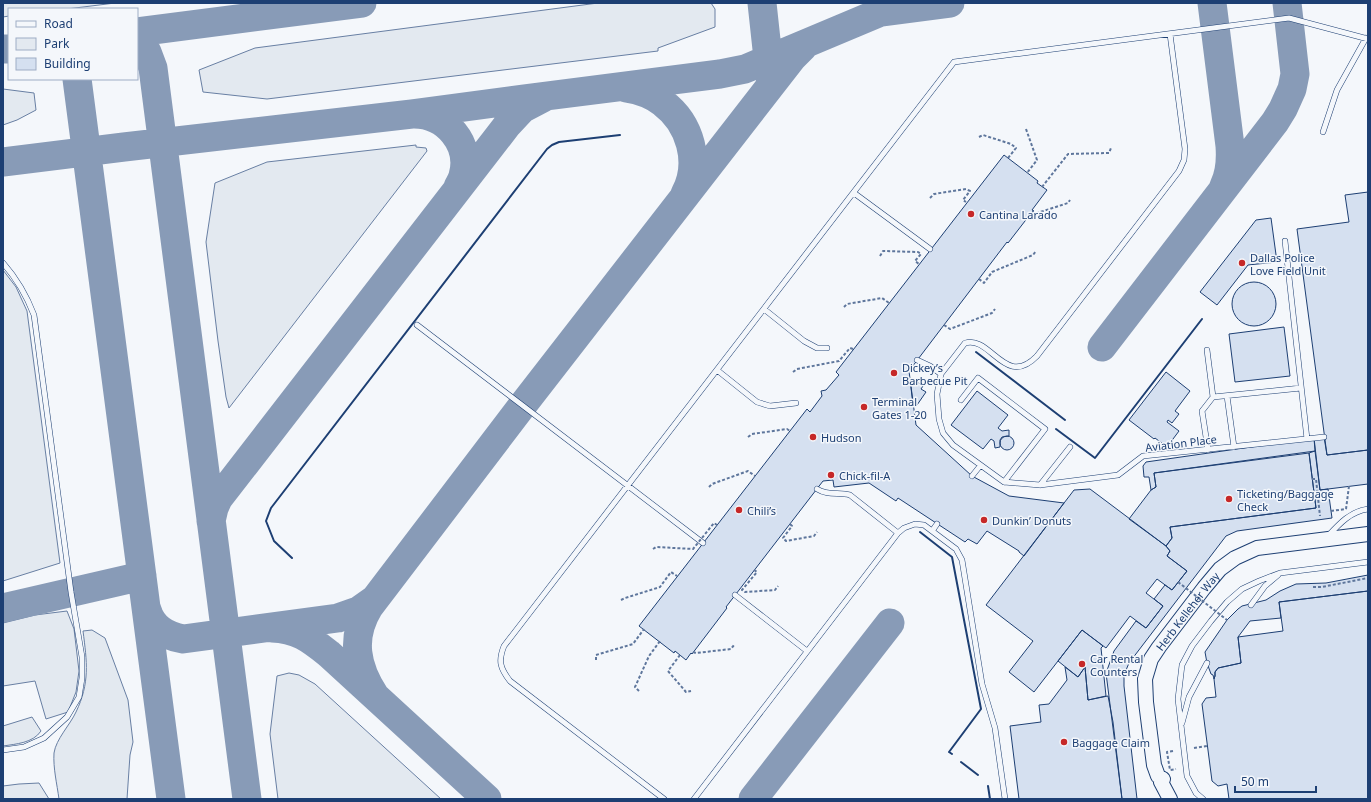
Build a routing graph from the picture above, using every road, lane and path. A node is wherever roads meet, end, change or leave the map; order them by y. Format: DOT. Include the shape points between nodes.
graph roads {
  1 [pos="1170,34"];
  2 [pos="1367,39"];
  3 [pos="1026,129"];
  4 [pos="1323,132"];
  5 [pos="979,137"];
  6 [pos="1111,148"];
  7 [pos="1008,158"];
  8 [pos="1027,173"];
  9 [pos="1042,187"];
  10 [pos="854,193"];
  11 [pos="930,198"];
  12 [pos="1070,200"];
  13 [pos="966,202"];
  14 [pos="1032,212"];
  15 [pos="1285,241"];
  16 [pos="930,249"];
  17 [pos="1036,251"];
  18 [pos="880,256"];
  19 [pos="3,263"];
  20 [pos="918,264"];
  21 [pos="979,279"];
  22 [pos="889,303"];
  23 [pos="844,307"];
  24 [pos="764,309"];
  25 [pos="995,309"];
  26 [pos="417,325"];
  27 [pos="944,325"];
  28 [pos="827,348"];
  29 [pos="853,349"];
  30 [pos="1207,350"];
  31 [pos="917,360"];
  32 [pos="717,370"];
  33 [pos="793,372"];
  34 [pos="940,374"];
  35 [pos="1301,388"];
  36 [pos="1227,396"];
  37 [pos="1213,397"];
  38 [pos="961,400"];
  39 [pos="796,403"];
  40 [pos="790,431"];
  41 [pos="748,437"];
  42 [pos="1324,437"];
  43 [pos="1307,439"];
  44 [pos="1070,447"];
  45 [pos="1234,447"];
  46 [pos="1208,450"];
  47 [pos="980,466"];
  48 [pos="754,476"];
  49 [pos="972,476"];
  50 [pos="1312,479"];
  51 [pos="1004,482"];
  52 [pos="1040,485"];
  53 [pos="627,486"];
  54 [pos="1349,486"];
  55 [pos="709,487"];
  56 [pos="817,489"];
  57 [pos="1351,508"];
  58 [pos="1346,509"];
  59 [pos="1368,510"];
  60 [pos="1331,511"];
  61 [pos="1320,516"];
  62 [pos="790,524"];
  63 [pos="937,524"];
  64 [pos="717,525"];
  65 [pos="932,531"];
  66 [pos="817,532"];
  67 [pos="898,533"];
  68 [pos="1368,534"];
  69 [pos="1325,539"];
  70 [pos="703,543"];
  71 [pos="653,549"];
  72 [pos="1368,562"];
  73 [pos="754,570"];
  74 [pos="1280,573"];
  75 [pos="677,576"];
  76 [pos="1368,578"];
  77 [pos="1178,582"];
  78 [pos="778,586"];
  79 [pos="1313,587"];
  80 [pos="735,595"];
  81 [pos="621,600"];
  82 [pos="1251,605"];
  83 [pos="1227,620"];
  84 [pos="644,629"];
  85 [pos="660,641"];
  86 [pos="734,645"];
  87 [pos="808,651"];
  88 [pos="694,652"];
  89 [pos="680,655"];
  90 [pos="596,660"];
  91 [pos="1207,663"];
  92 [pos="639,691"];
  93 [pos="691,691"];
  94 [pos="1181,726"];
  95 [pos="1207,746"];
  96 [pos="1194,748"];
  97 [pos="3,750"];
  98 [pos="1173,751"];
  99 [pos="1176,769"];
  100 [pos="664,799"];
  101 [pos="694,799"];
  102 [pos="1005,799"];
  103 [pos="1170,799"];
  104 [pos="1203,799"];
  1 -- 2 [label="lane" via="1289,18"];
  1 -- 10 [label="lane" via="954,62"];
  1 -- 34 [label="lane" via="1185,149 1179,171 1029,363 1020,367 1010,365 971,341 965,343"];
  2 -- 4 [label="lane" via="1337,90"];
  3 -- 8 [label="path" via="1038,160"];
  5 -- 7 [label="path" via="983,135 1011,144 1016,148"];
  6 -- 9 [label="path" via="1109,153 1068,154"];
  10 -- 16 [label="lane"];
  10 -- 24 [label="lane"];
  11 -- 13 [label="path" via="934,194 966,189 970,192 963,200"];
  12 -- 14 [label="path" via="1068,203 1034,214"];
  15 -- 35 [label="lane"];
  17 -- 21 [label="path" via="1033,255 992,272 984,283"];
  18 -- 20 [label="path" via="884,252 918,252 921,254 915,261"];
  19 -- 97 [label="lane" via="27,297 34,314 82,657 79,697 67,717 44,738 24,747"];
  22 -- 23 [label="path" via="882,298"];
  24 -- 28 [label="lane" via="804,341 817,348"];
  24 -- 32 [label="lane"];
  25 -- 27 [label="path" via="992,313 950,330"];
  26 -- 53 [label="lane"];
  29 -- 33 [label="path" via="850,348 839,361"];
  30 -- 37 [label="lane"];
  31 -- 34 [label="lane"];
  32 -- 39 [label="lane" via="757,402 770,406"];
  32 -- 53 [label="lane"];
  34 -- 47 [label="lane, Aviation Place" via="937,394 943,433 953,445"];
  35 -- 36 [label="lane"];
  35 -- 43 [label="lane"];
  36 -- 37 [label="lane"];
  36 -- 45 [label="lane"];
  37 -- 46 [label="lane" via="1202,411"];
  38 -- 51 [label="lane" via="978,378 1045,429"];
  40 -- 41 [label="path" via="752,434"];
  42 -- 43 [label="lane, Aviation Place"];
  43 -- 45 [label="lane, Aviation Place"];
  44 -- 52 [label="lane"];
  45 -- 46 [label="lane, Aviation Place"];
  46 -- 52 [label="lane, Aviation Place" via="1143,456 1118,475"];
  47 -- 49 [label="lane"];
  47 -- 51 [label="lane, Aviation Place"];
  48 -- 55 [label="path" via="748,471"];
  50 -- 61 [label="path" via="1316,479"];
  51 -- 52 [label="lane, Aviation Place"];
  53 -- 70 [label="lane"];
  53 -- 100 [label="lane" via="504,646 500,664 510,681"];
  54 -- 58 [label="path"];
  56 -- 67 [label="lane" via="830,494 850,495"];
  57 -- 58 [label="path"];
  58 -- 60 [label="path"];
  59 -- 69 [label="lane" via="1358,511 1341,522"];
  62 -- 66 [label="path" via="792,526 783,538 786,541 814,536"];
  63 -- 65 [label="lane"];
  64 -- 71 [label="path, bridge" via="714,523 693,549"];
  65 -- 67 [label="lane" via="915,524"];
  65 -- 102 [label="lane" via="956,549 962,560 982,684 995,728"];
  67 -- 87 [label="lane"];
  68 -- 69 [label="main road, Herb Kelleher Way"];
  69 -- 103 [label="main road, Herb Kelleher Way" via="1257,548 1235,558 1220,569 1204,588 1152,659 1145,679 1154,765 1158,776 1163,779 1161,782"];
  72 -- 74 [label="lane"];
  73 -- 78 [label="path" via="757,572 742,590 775,590"];
  74 -- 82 [label="lane" via="1265,586"];
  74 -- 94 [label="lane" via="1242,589 1211,620 1192,646 1182,665 1178,699"];
  75 -- 81 [label="path" via="671,572 660,587"];
  76 -- 79 [label="path"];
  77 -- 83 [label="path, bridge"];
  80 -- 87 [label="lane"];
  84 -- 90 [label="path" via="633,644 596,655"];
  85 -- 92 [label="path" via="649,656 635,687"];
  86 -- 88 [label="path" via="731,649 696,654"];
  87 -- 101 [label="lane"];
  89 -- 93 [label="path" via="668,671 686,692"];
  91 -- 94 [label="lane" via="1189,697"];
  94 -- 104 [label="lane" via="1187,776"];
  95 -- 96 [label="path"];
  98 -- 99 [label="path" via="1167,752 1170,770"];
}
